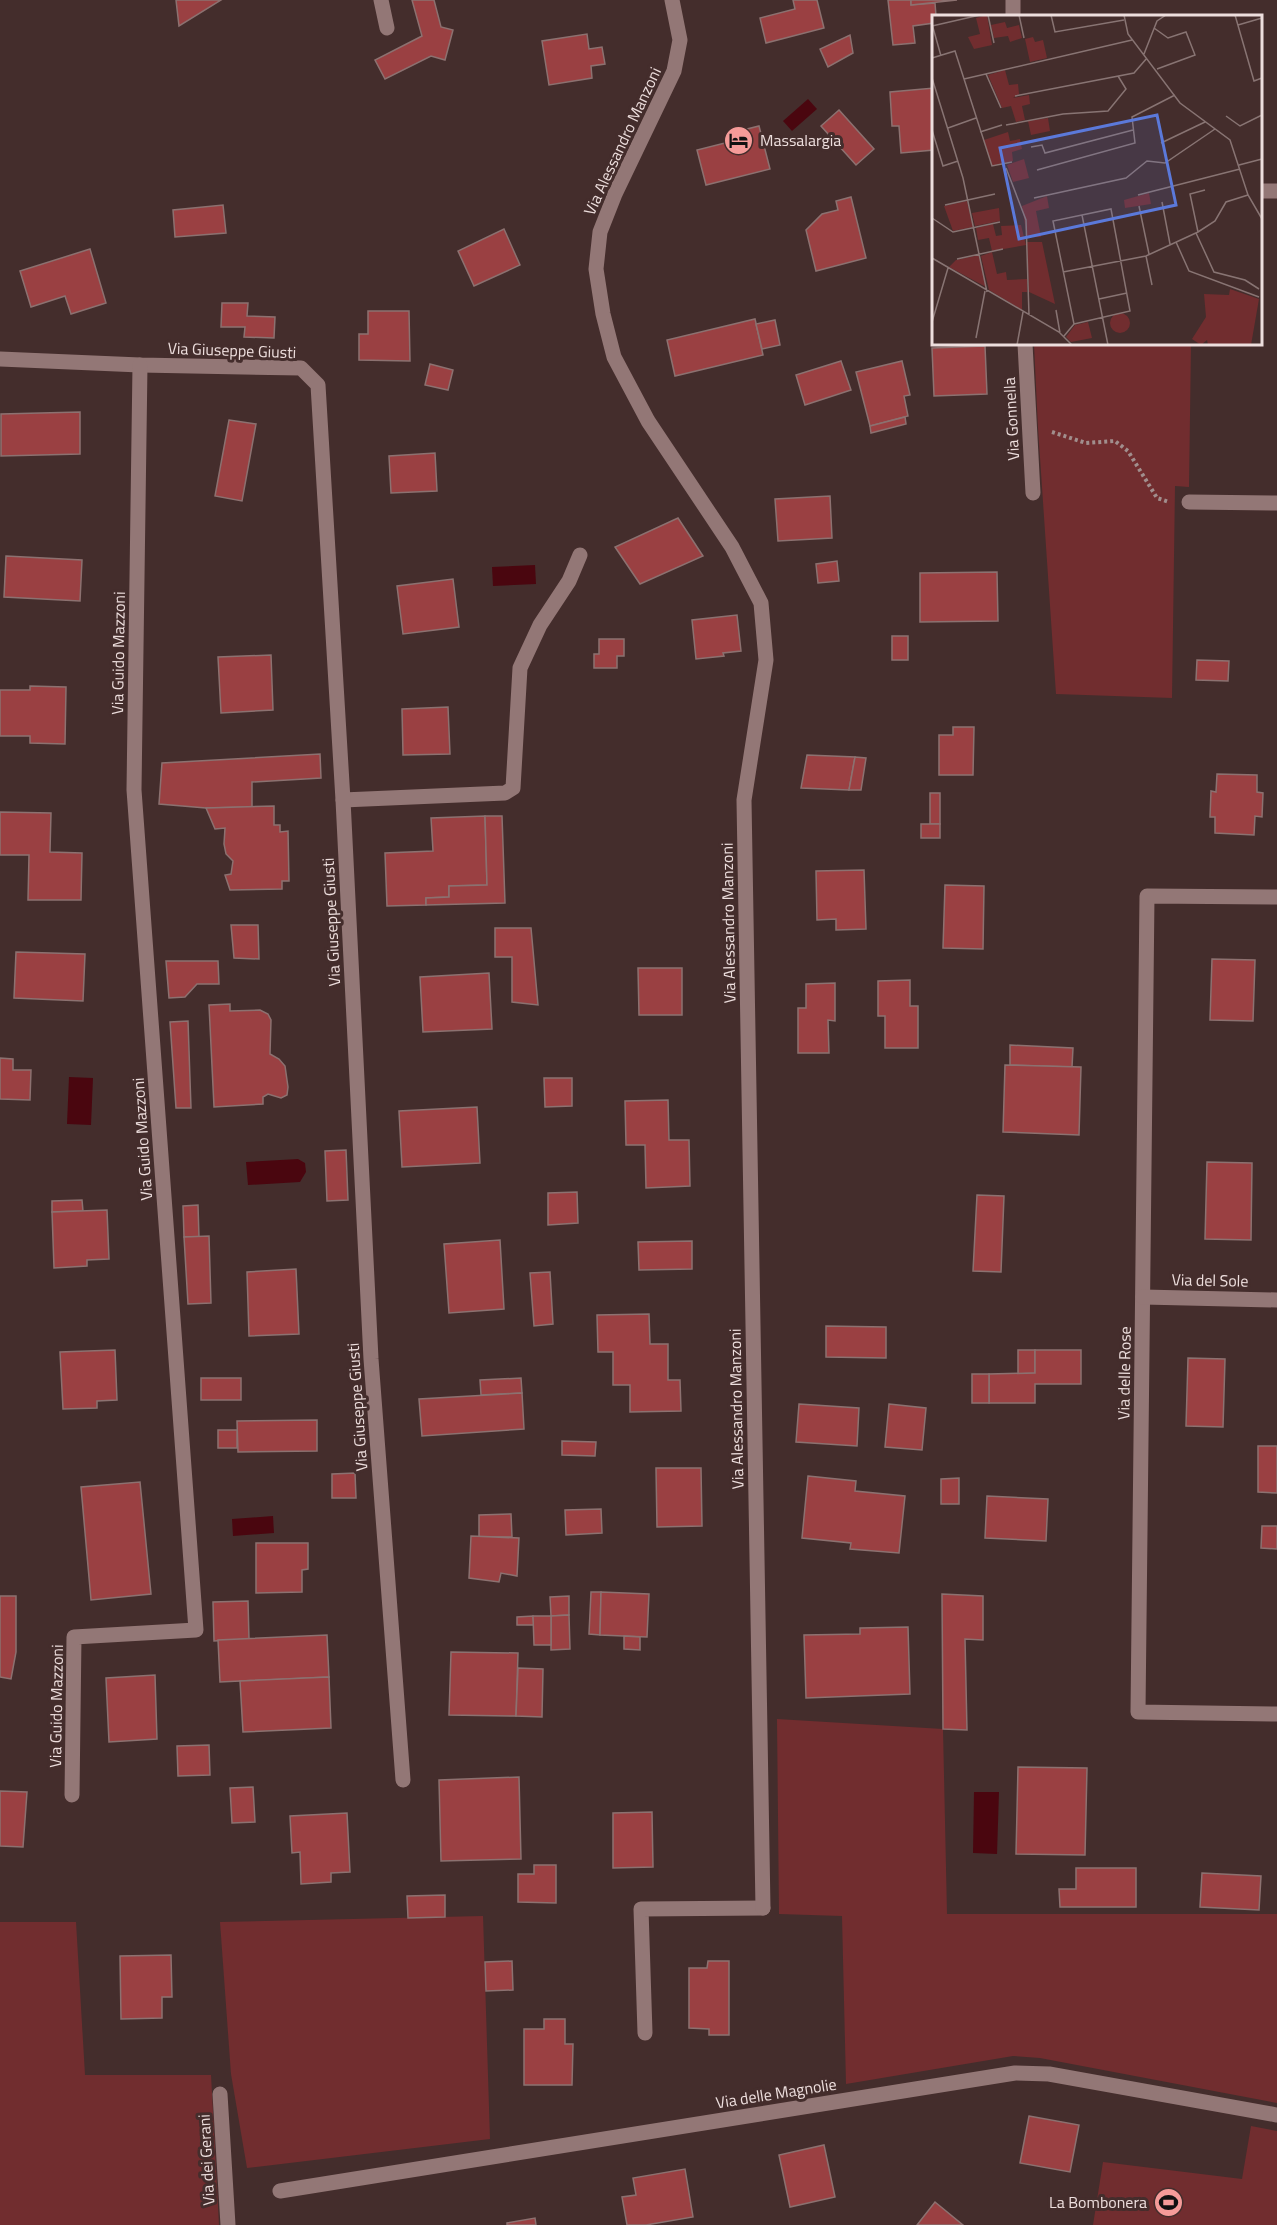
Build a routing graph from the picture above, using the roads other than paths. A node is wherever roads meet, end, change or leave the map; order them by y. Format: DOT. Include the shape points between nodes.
graph roads {
  1 [pos="381,0"];
  2 [pos="672,0"];
  3 [pos="387,28"];
  4 [pos="1262,190"];
  5 [pos="1277,191"];
  6 [pos="1025,345"];
  7 [pos="0,359"];
  8 [pos="140,365"];
  9 [pos="1033,493"];
  10 [pos="1189,502"];
  11 [pos="1277,503"];
  12 [pos="580,555"];
  13 [pos="343,800"];
  14 [pos="1277,897"];
  15 [pos="1143,1297"];
  16 [pos="1277,1300"];
  17 [pos="1277,1714"];
  18 [pos="403,1780"];
  19 [pos="72,1795"];
  20 [pos="645,2033"];
  21 [pos="220,2094"];
  22 [pos="1277,2115"];
  23 [pos="280,2191"];
  24 [pos="228,2225"];
  1 -- 3 [label="street"];
  2 -- 20 [label="street, Via Alessandro Manzoni" via="680,40 674,71 615,194 600,232 596,268 614,357 648,421 732,547 761,603 766,660 744,800 764,1908 641,1909"];
  4 -- 5 [label="street"];
  6 -- 9 [label="street, Via Gonnella"];
  7 -- 8 [label="street, Via Giuseppe Giusti"];
  8 -- 13 [label="street, Via Giuseppe Giusti" via="301,368 318,385"];
  8 -- 19 [label="street, Via Guido Mazzoni" via="134,790 196,1630 74,1637"];
  10 -- 11 [label="street"];
  12 -- 13 [label="street" via="520,668 513,788 505,793"];
  13 -- 18 [label="street, Via Giuseppe Giusti" via="371,1359"];
  14 -- 15 [label="street, Via delle Rose" via="1147,896"];
  15 -- 16 [label="street, Via del Sole"];
  15 -- 17 [label="street, Via delle Rose" via="1138,1712"];
  21 -- 24 [label="street, Via dei Gerani"];
  22 -- 23 [label="street, Via delle Magnolie" via="1049,2074 1015,2073"];
}
